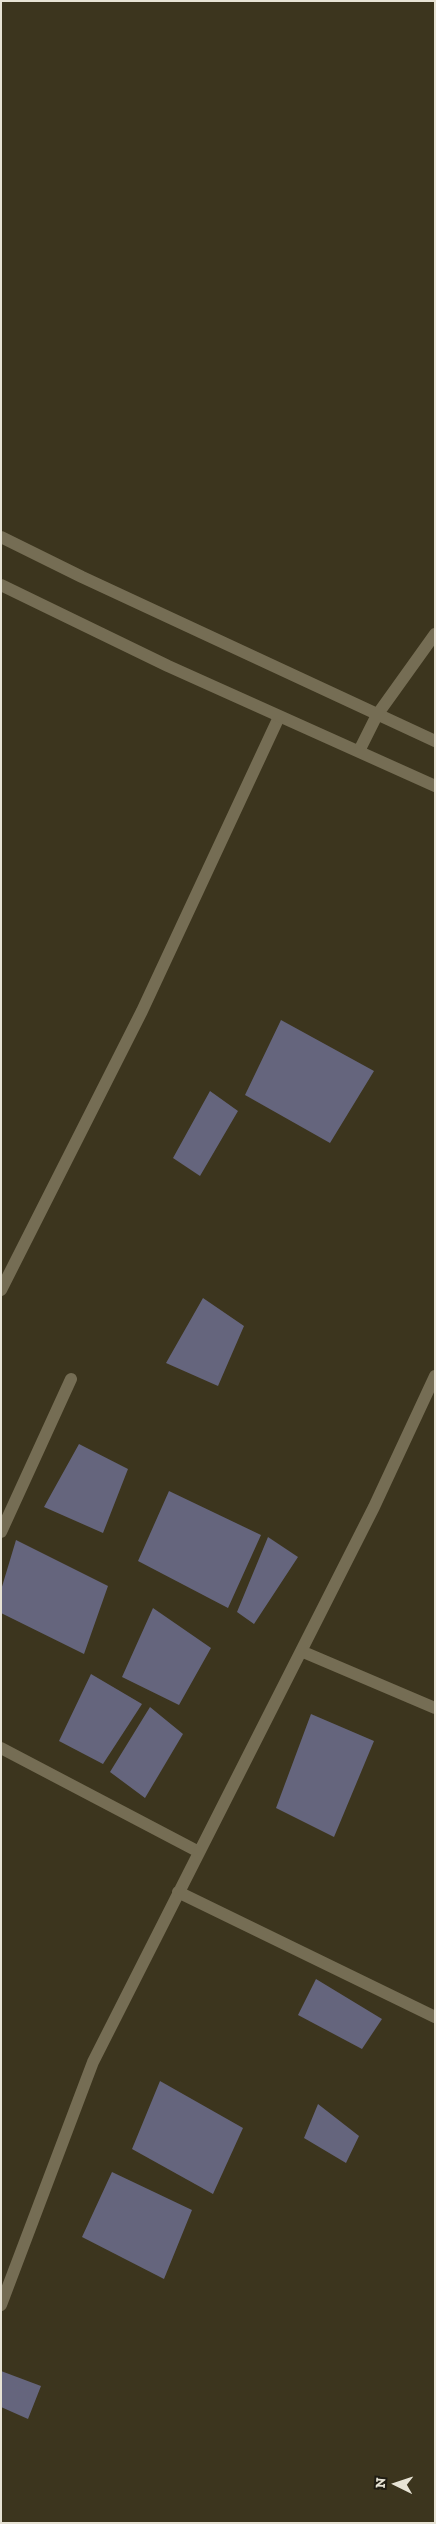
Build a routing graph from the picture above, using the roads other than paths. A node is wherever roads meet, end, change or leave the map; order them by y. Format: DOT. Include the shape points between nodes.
graph roads {
  1 [pos="1,536"];
  2 [pos="1,585"];
  3 [pos="435,634"];
  4 [pos="377,714"];
  5 [pos="279,717"];
  6 [pos="435,741"];
  7 [pos="359,751"];
  8 [pos="435,786"];
  9 [pos="1,1290"];
  10 [pos="435,1376"];
  11 [pos="71,1379"];
  12 [pos="1,1532"];
  13 [pos="301,1651"];
  14 [pos="435,1708"];
  15 [pos="1,1748"];
  16 [pos="199,1852"];
  17 [pos="178,1892"];
  18 [pos="435,2017"];
  19 [pos="1,2305"];
  1 -- 4 [label="street" via="90,582"];
  2 -- 5 [label="street"];
  3 -- 4 [label="street"];
  4 -- 6 [label="street"];
  4 -- 7 [label="street"];
  5 -- 7 [label="street"];
  5 -- 9 [label="street" via="142,1010"];
  7 -- 8 [label="street"];
  10 -- 13 [label="street" via="374,1507"];
  11 -- 12 [label="street"];
  13 -- 14 [label="street"];
  13 -- 16 [label="street"];
  15 -- 16 [label="street"];
  16 -- 17 [label="street"];
  17 -- 18 [label="street"];
  17 -- 19 [label="street" via="93,2062"];
}
